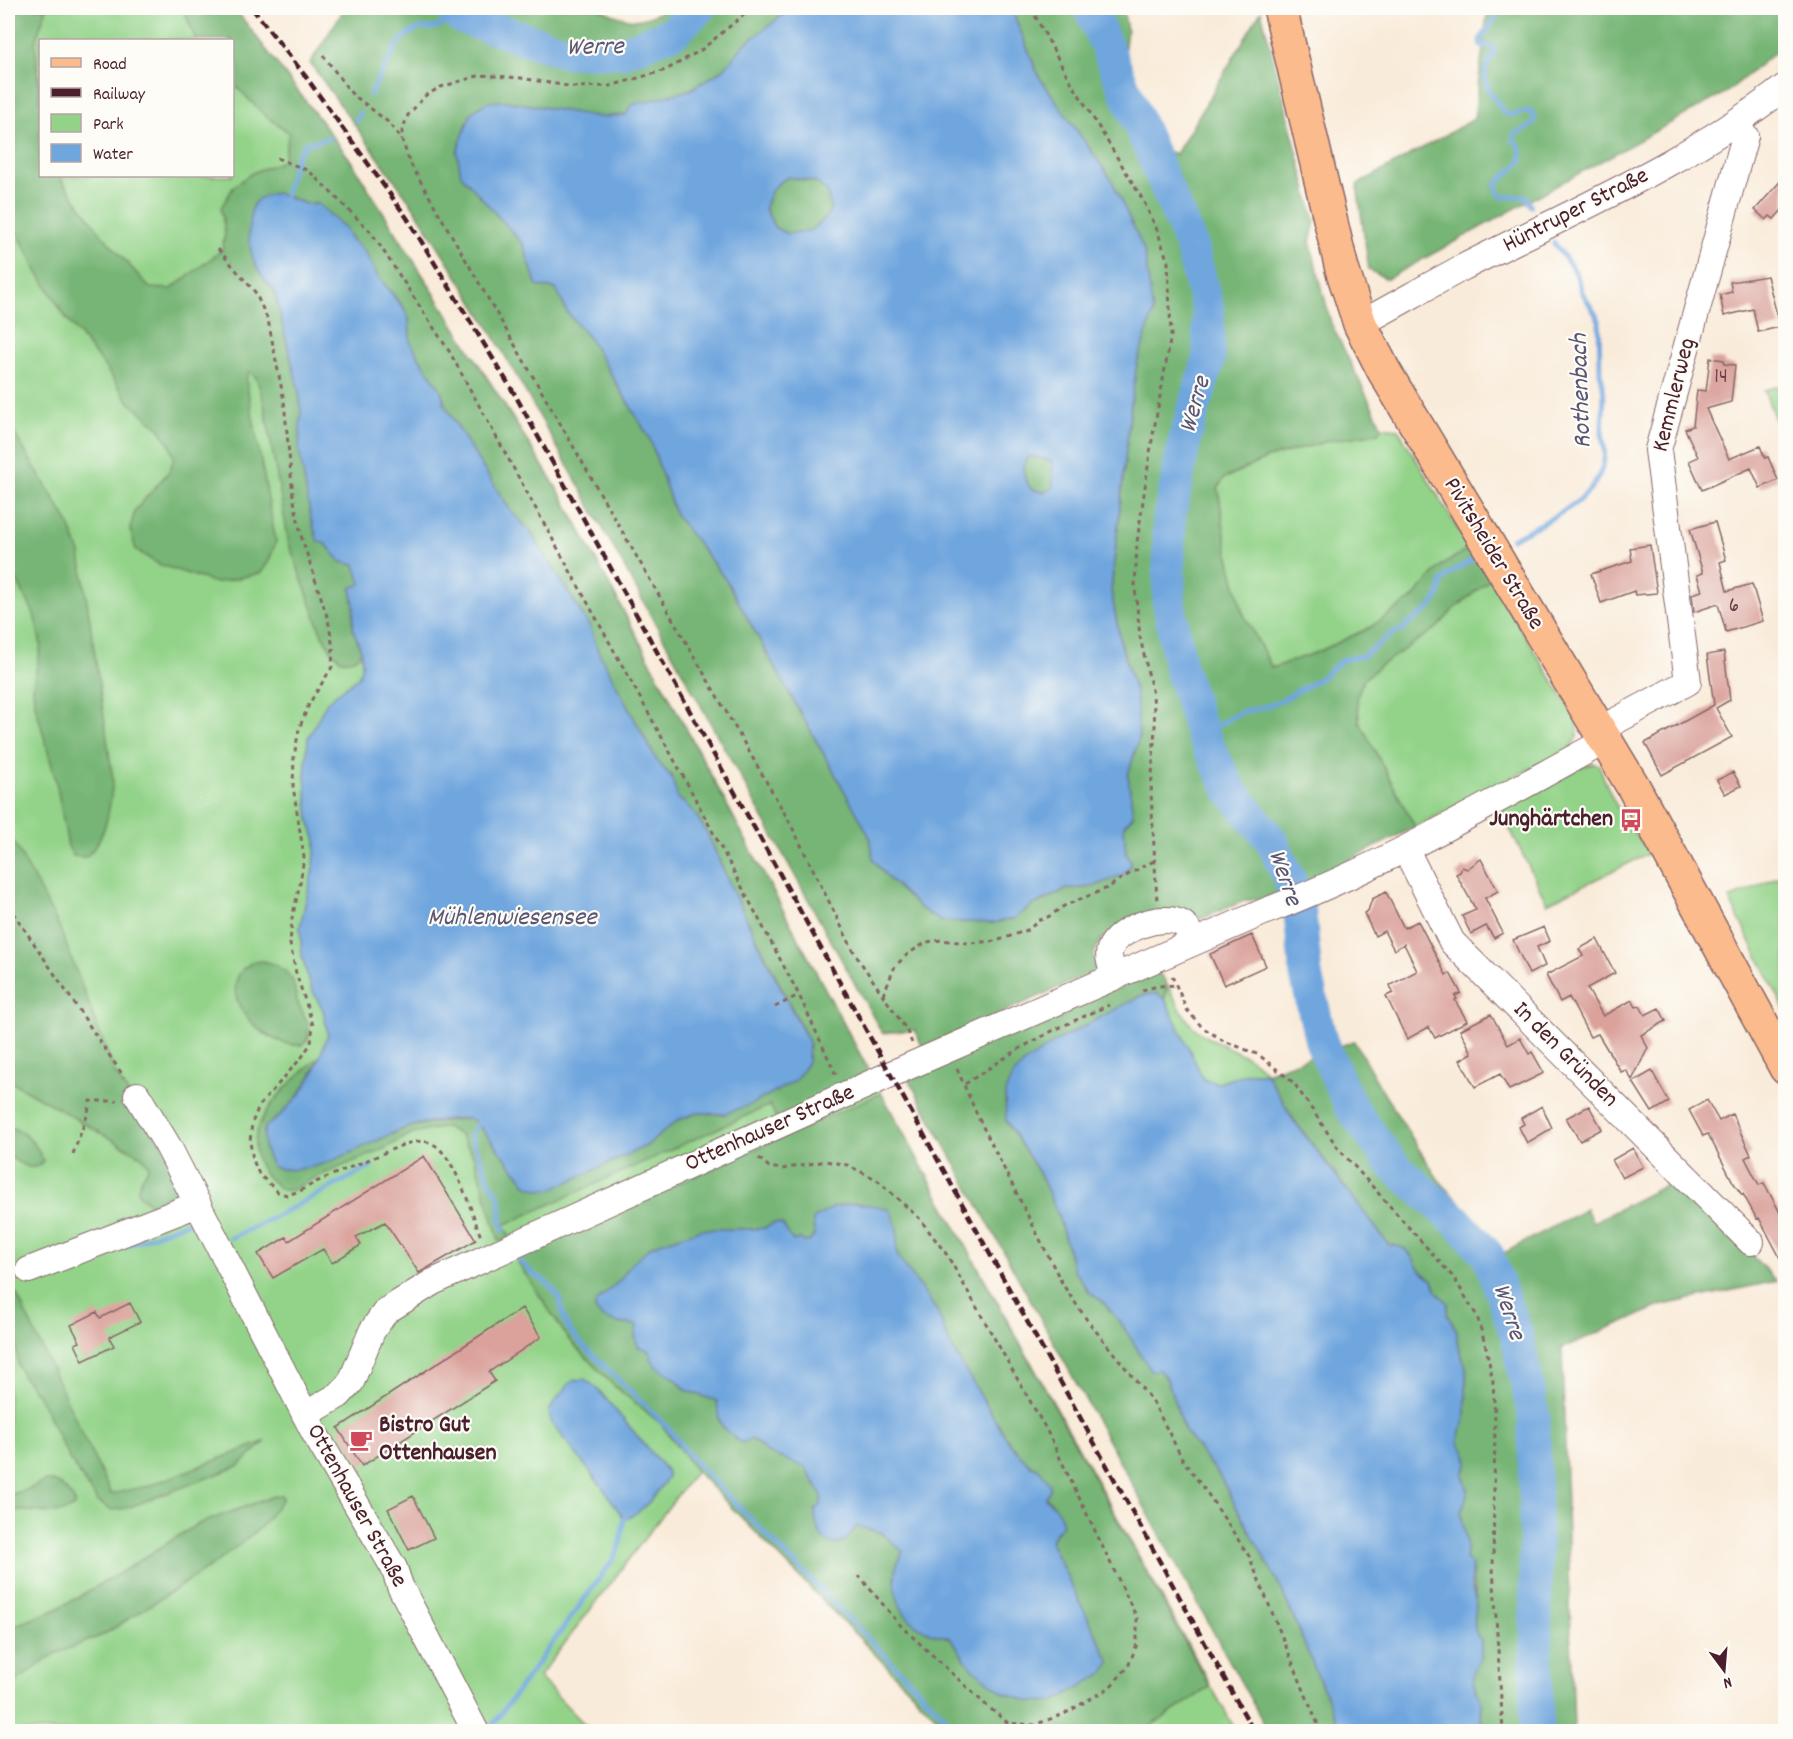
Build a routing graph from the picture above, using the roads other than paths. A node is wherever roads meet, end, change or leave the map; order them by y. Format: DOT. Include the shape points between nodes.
graph roads {
  1 [pos="1280,8"];
  2 [pos="1785,86"];
  3 [pos="1733,124"];
  4 [pos="1360,324"];
  5 [pos="1602,735"];
  6 [pos="1406,850"];
  7 [pos="1194,942"];
  8 [pos="1125,984"];
  9 [pos="1785,1068"];
  10 [pos="137,1095"];
  11 [pos="198,1204"];
  12 [pos="1751,1242"];
  13 [pos="29,1270"];
  14 [pos="306,1415"];
  15 [pos="476,1731"];
  1 -- 4 [label="main road, Pivitsheider Straße" via="1342,269"];
  2 -- 3 [label="street, Hüntruper Straße"];
  3 -- 4 [label="street, Hüntruper Straße" via="1635,182"];
  3 -- 5 [label="street, Kemmlerweg" via="1745,136 1658,450 1688,682"];
  4 -- 5 [label="main road, Pivitsheider Straße" via="1384,371"];
  5 -- 6 [label="street, Ottenhauser Straße"];
  5 -- 9 [label="main road, Pivitsheider Straße" via="1682,873"];
  6 -- 7 [label="street, Ottenhauser Straße"];
  6 -- 12 [label="street, In den Gründen" via="1452,942"];
  7 -- 8 [label="street, Ottenhauser Straße" via="1162,956"];
  7 -- 8 [label="street" via="1182,923 1158,921 1128,930 1116,939 1109,956 1110,966"];
  8 -- 14 [label="street, Ottenhauser Straße" via="949,1048 434,1282 386,1311 372,1331 351,1382 339,1395"];
  10 -- 11 [label="street"];
  11 -- 13 [label="street"];
  11 -- 14 [label="street"];
  14 -- 15 [label="street, Ottenhauser Straße" via="394,1568"];
}
